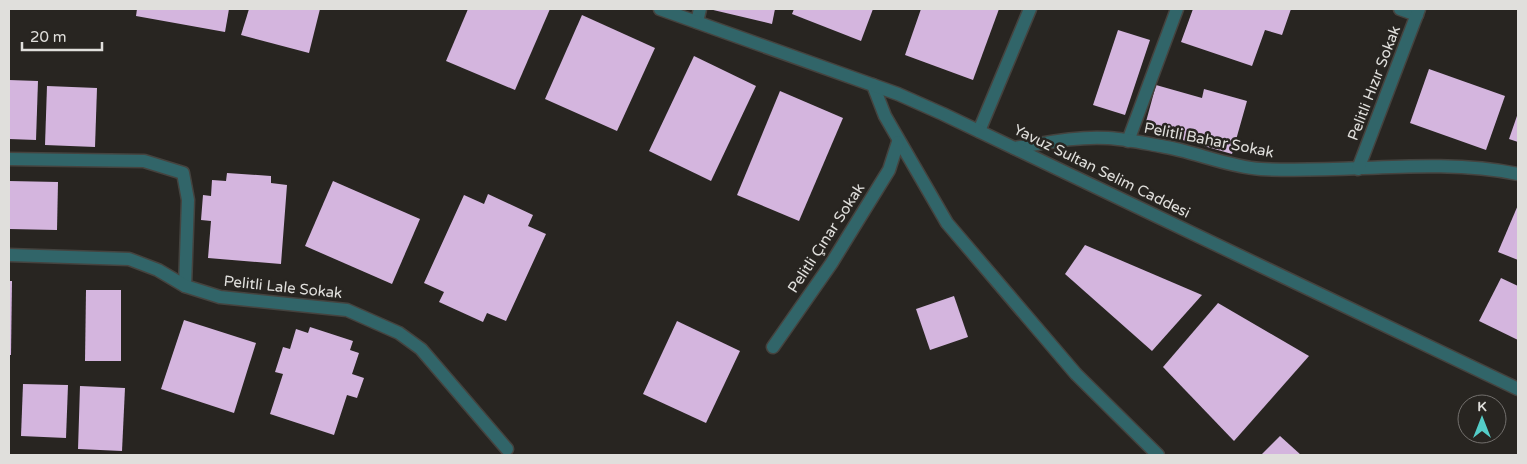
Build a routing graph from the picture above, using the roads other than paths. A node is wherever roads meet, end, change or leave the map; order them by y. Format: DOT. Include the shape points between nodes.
graph roads {
  1 [pos="660,9"];
  2 [pos="700,9"];
  3 [pos="1030,9"];
  4 [pos="1178,9"];
  5 [pos="1400,9"];
  6 [pos="1418,12"];
  7 [pos="697,22"];
  8 [pos="873,85"];
  9 [pos="979,131"];
  10 [pos="1128,141"];
  11 [pos="898,142"];
  12 [pos="1014,148"];
  13 [pos="9,158"];
  14 [pos="1358,169"];
  15 [pos="1518,174"];
  16 [pos="9,255"];
  17 [pos="185,286"];
  18 [pos="773,348"];
  19 [pos="1518,389"];
  20 [pos="507,449"];
  21 [pos="1158,455"];
  1 -- 7 [label="street, Yavuz Sultan Selim Caddesi"];
  2 -- 7 [label="street"];
  3 -- 9 [label="street"];
  4 -- 10 [label="street"];
  5 -- 6 [label="street"];
  6 -- 14 [label="street, Pelitli Hızır Sokak"];
  7 -- 8 [label="street, Yavuz Sultan Selim Caddesi"];
  8 -- 9 [label="street, Yavuz Sultan Selim Caddesi"];
  8 -- 11 [label="street"];
  9 -- 12 [label="street, Yavuz Sultan Selim Caddesi"];
  10 -- 12 [label="street, Pelitli Bahar Sokak" via="1108,138 1068,140"];
  10 -- 14 [label="street, Pelitli Bahar Sokak" via="1258,168"];
  11 -- 18 [label="street, Pelitli Çınar Sokak" via="889,170 831,264"];
  11 -- 21 [label="street" via="947,223 1076,374"];
  12 -- 19 [label="street, Yavuz Sultan Selim Caddesi"];
  13 -- 17 [label="street" via="144,161 183,172 188,200"];
  14 -- 15 [label="street, Pelitli Bahar Sokak" via="1435,167"];
  16 -- 17 [label="street, Pelitli Lale Sokak" via="129,259 158,270"];
  17 -- 20 [label="street, Pelitli Lale Sokak" via="220,297 347,310 399,333 421,349"];
}
